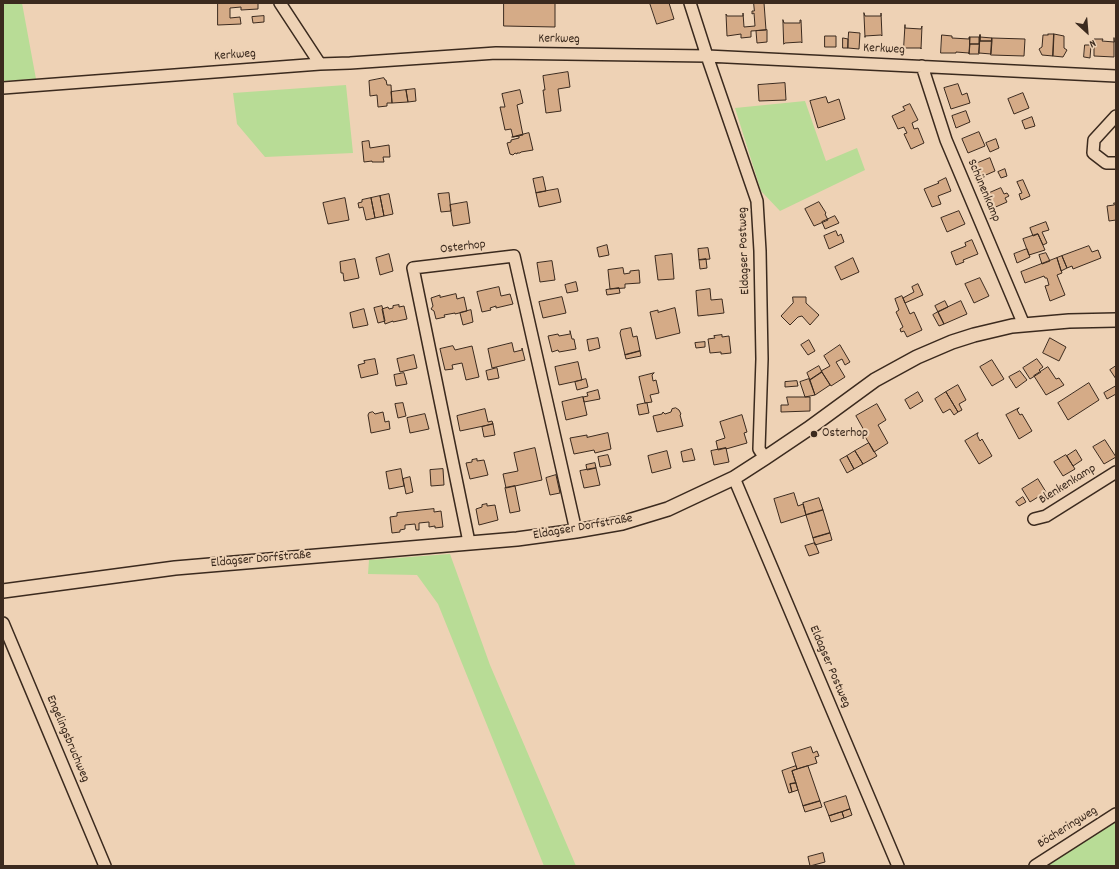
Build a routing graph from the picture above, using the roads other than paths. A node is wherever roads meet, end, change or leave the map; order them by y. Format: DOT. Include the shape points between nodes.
graph roads {
  1 [pos="280,3"];
  2 [pos="690,3"];
  3 [pos="707,56"];
  4 [pos="320,64"];
  5 [pos="922,66"];
  6 [pos="1116,76"];
  7 [pos="3,88"];
  8 [pos="1116,116"];
  9 [pos="1116,163"];
  10 [pos="1116,320"];
  11 [pos="1024,325"];
  12 [pos="765,458"];
  13 [pos="1116,472"];
  14 [pos="734,478"];
  15 [pos="1034,519"];
  16 [pos="576,531"];
  17 [pos="469,542"];
  18 [pos="3,591"];
  19 [pos="3,623"];
  20 [pos="1116,814"];
  21 [pos="105,866"];
  22 [pos="898,866"];
  23 [pos="1035,866"];
  1 -- 4 [label="street"];
  2 -- 3 [label="street, Eldagser Postweg"];
  3 -- 4 [label="street, Kerkweg" via="496,53"];
  3 -- 5 [label="street, Kerkweg"];
  3 -- 12 [label="street, Eldagser Postweg" via="757,201 762,359 759,449"];
  4 -- 7 [label="street, Kerkweg"];
  5 -- 6 [label="street, Kerkweg"];
  5 -- 11 [label="street, Schünenkamp" via="946,140"];
  8 -- 9 [label="street" via="1094,140 1093,153 1106,163"];
  10 -- 11 [label="street, Eldagser Dorfstraße"];
  11 -- 12 [label="street, Eldagser Dorfstraße" via="960,339 918,357 875,380"];
  12 -- 14 [label="street, Eldagser Dorfstraße"];
  13 -- 15 [label="street, Blenkenkamp" via="1046,516"];
  14 -- 16 [label="street, Eldagser Dorfstraße" via="668,510 622,523"];
  14 -- 22 [label="street, Eldagser Postweg"];
  16 -- 17 [label="street, Eldagser Dorfstraße"];
  16 -- 17 [label="street, Osterhop" via="514,256 413,268"];
  17 -- 18 [label="street, Eldagser Dorfstraße" via="175,568"];
  19 -- 21 [label="street, Engelingsbruchweg"];
  20 -- 23 [label="street, Böcheringweg"];
}
